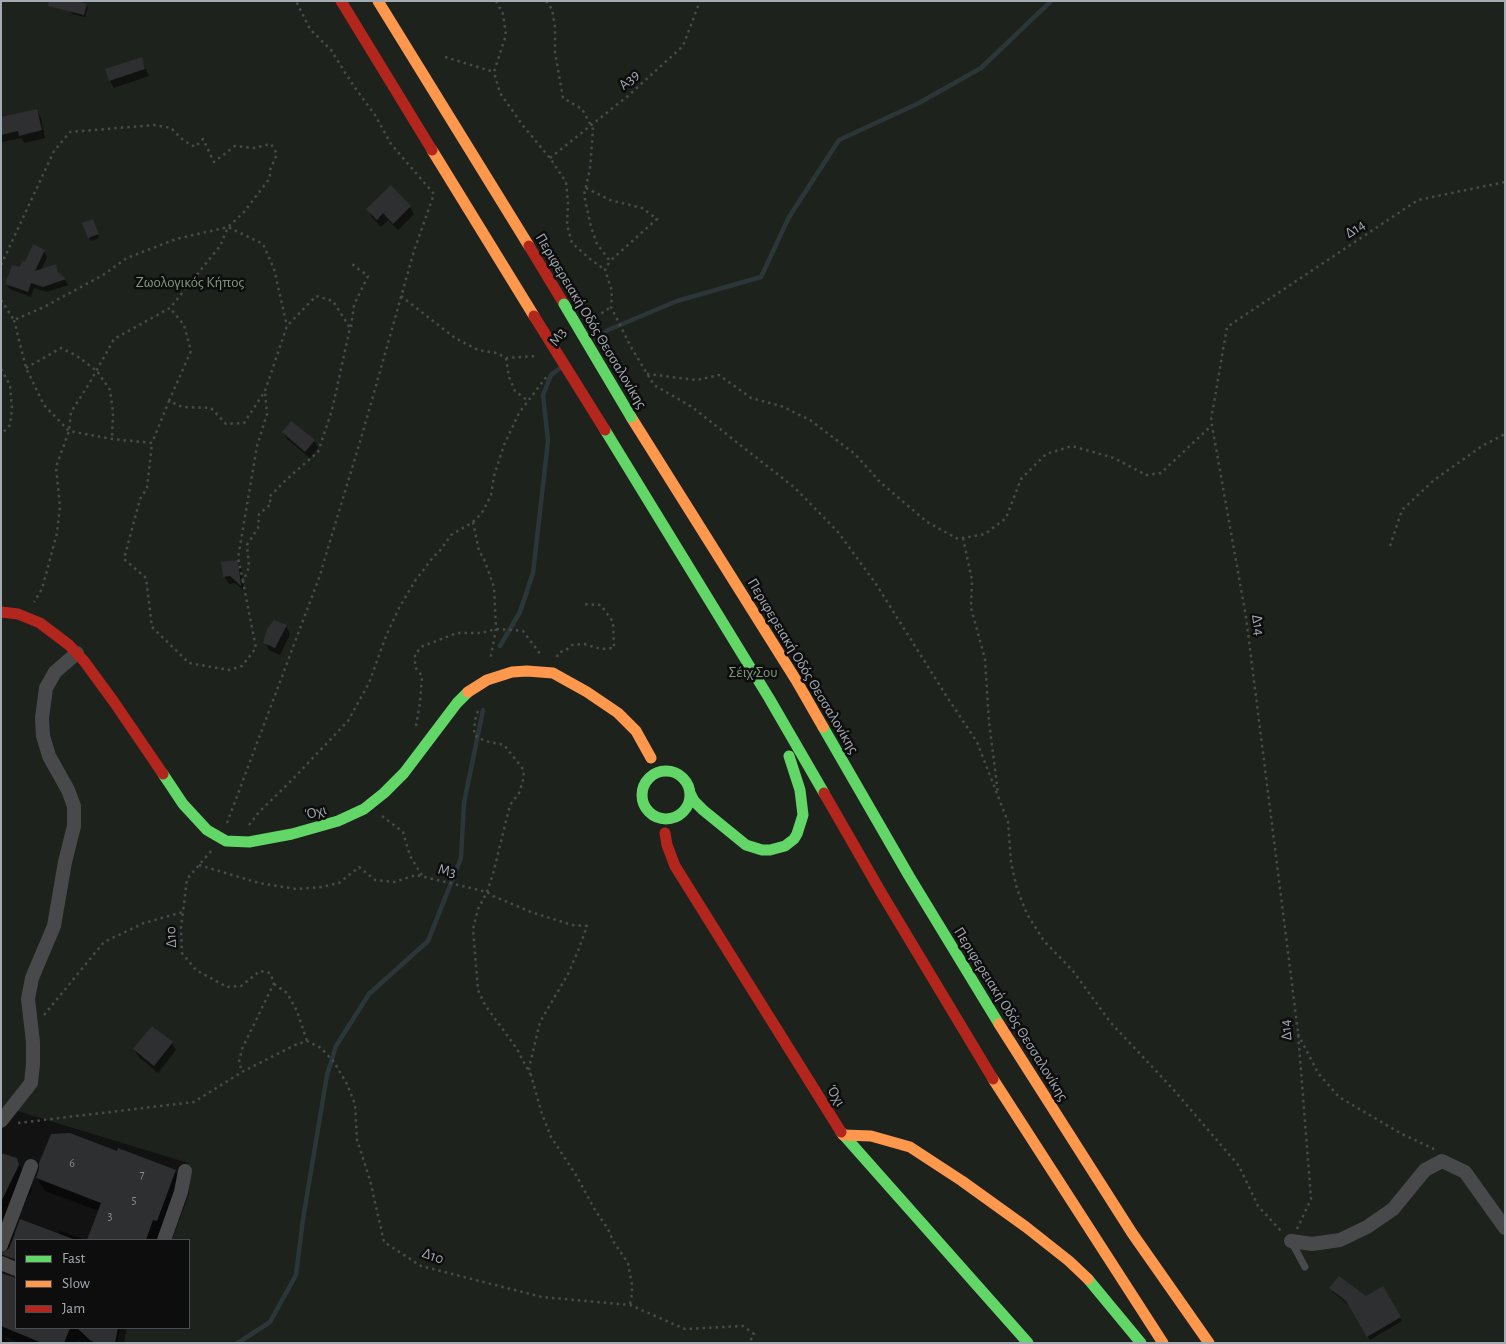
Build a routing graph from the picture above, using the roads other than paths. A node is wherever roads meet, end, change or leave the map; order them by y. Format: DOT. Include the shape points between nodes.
graph roads {
  1 [pos="341,1"];
  2 [pos="378,1"];
  3 [pos="1,612"];
  4 [pos="77,653"];
  5 [pos="769,698"];
  6 [pos="651,758"];
  7 [pos="670,771"];
  8 [pos="648,778"];
  9 [pos="690,793"];
  10 [pos="651,814"];
  11 [pos="674,817"];
  12 [pos="665,833"];
  13 [pos="6,1122"];
  14 [pos="843,1135"];
  15 [pos="31,1166"];
  16 [pos="185,1171"];
  17 [pos="1505,1228"];
  18 [pos="164,1239"];
  19 [pos="1291,1241"];
  20 [pos="1,1245"];
  21 [pos="1,1264"];
  22 [pos="1305,1267"];
  23 [pos="15,1269"];
  24 [pos="1028,1343"];
  25 [pos="1141,1343"];
  26 [pos="1162,1343"];
  27 [pos="1209,1343"];
  1 -- 5 [label="main road, bridge"];
  2 -- 27 [label="main road, Περιφερειακή Οδός Θεσσαλονίκης, bridge" via="631,417 796,680 1023,1063 1132,1233"];
  3 -- 4 [label="main road" via="18,614 40,623"];
  4 -- 6 [label="main road, Όχι" via="184,804 207,830 226,841 292,834 338,821 370,805 404,773 466,693 487,680 512,672 553,673 587,692 636,730"];
  4 -- 13 [label="street" via="54,672 46,688 43,736 49,756 74,806 74,826 64,862 54,926 32,978 28,999 32,1030 31,1083"];
  5 -- 9 [label="main road" via="800,790 803,815 794,840 770,850 746,845 703,810"];
  5 -- 26 [label="main road" via="995,1082"];
  6 -- 7 [label="main road, Όχι"];
  6 -- 8 [label="main road"];
  7 -- 8 [label="main road"];
  7 -- 9 [label="main road" via="684,779"];
  8 -- 10 [label="main road" via="642,793"];
  9 -- 11 [label="main road" via="686,808"];
  10 -- 11 [label="main road" via="658,818"];
  10 -- 12 [label="main road, Όχι"];
  11 -- 12 [label="main road"];
  12 -- 14 [label="main road, Όχι" via="675,866"];
  14 -- 24 [label="main road, Όχι"];
  14 -- 25 [label="main road" via="871,1136 910,1147 962,1181 1026,1227 1089,1280"];
  15 -- 20 [label="street"];
  16 -- 18 [label="street"];
  17 -- 19 [label="street" via="1465,1172 1442,1161 1425,1170 1393,1209 1367,1227 1340,1240 1312,1244"];
  19 -- 22 [label="lane"];
  21 -- 23 [label="street"];
}
